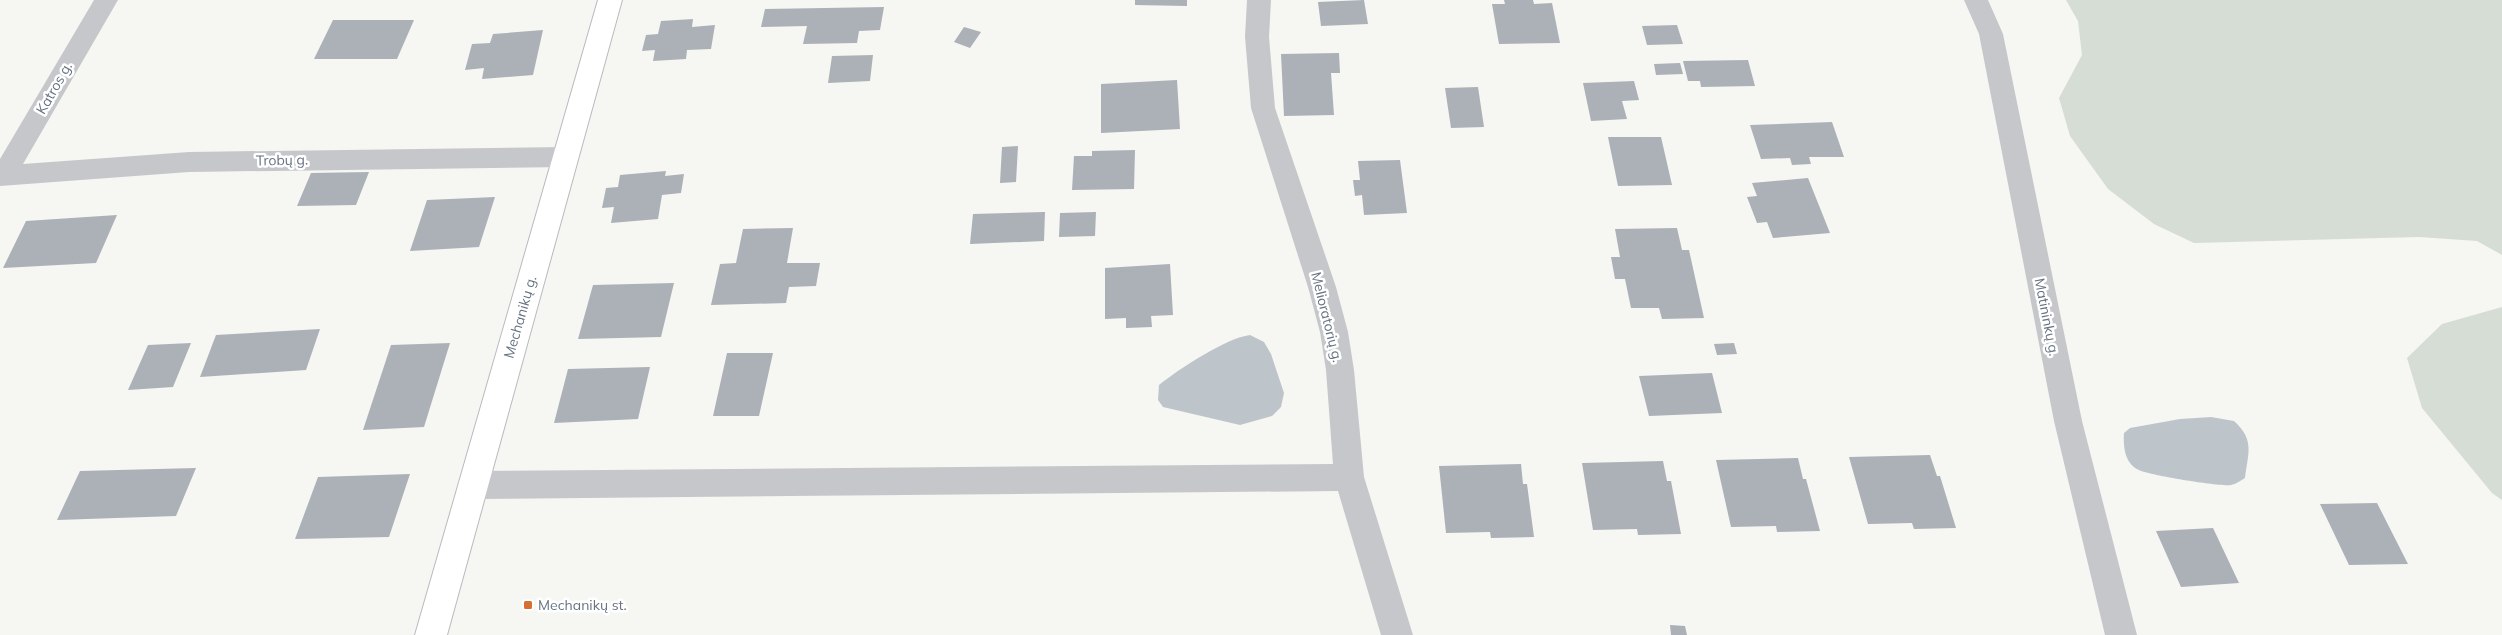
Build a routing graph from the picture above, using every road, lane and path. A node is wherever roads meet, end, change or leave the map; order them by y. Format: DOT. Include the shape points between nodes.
graph roads {
  1 [pos="106,0"];
  2 [pos="610,0"];
  3 [pos="1259,0"];
  4 [pos="1976,0"];
  5 [pos="565,157"];
  6 [pos="2,176"];
  7 [pos="1349,477"];
  8 [pos="472,485"];
  9 [pos="431,635"];
  10 [pos="1397,635"];
  11 [pos="2121,635"];
  1 -- 6 [label="street, Katros g."];
  2 -- 5 [label="main road, Mechanikų g."];
  3 -- 7 [label="street, Melioratorių g." via="1257,37 1263,108 1334,332"];
  4 -- 11 [label="street, Matininkų g." via="1991,34 2068,421"];
  5 -- 6 [label="street, Trobų g." via="189,162"];
  5 -- 8 [label="main road, Mechanikų g."];
  7 -- 8 [label="street"];
  7 -- 10 [label="street, Melioratorių g."];
  8 -- 9 [label="main road, Mechanikų g."];
}
